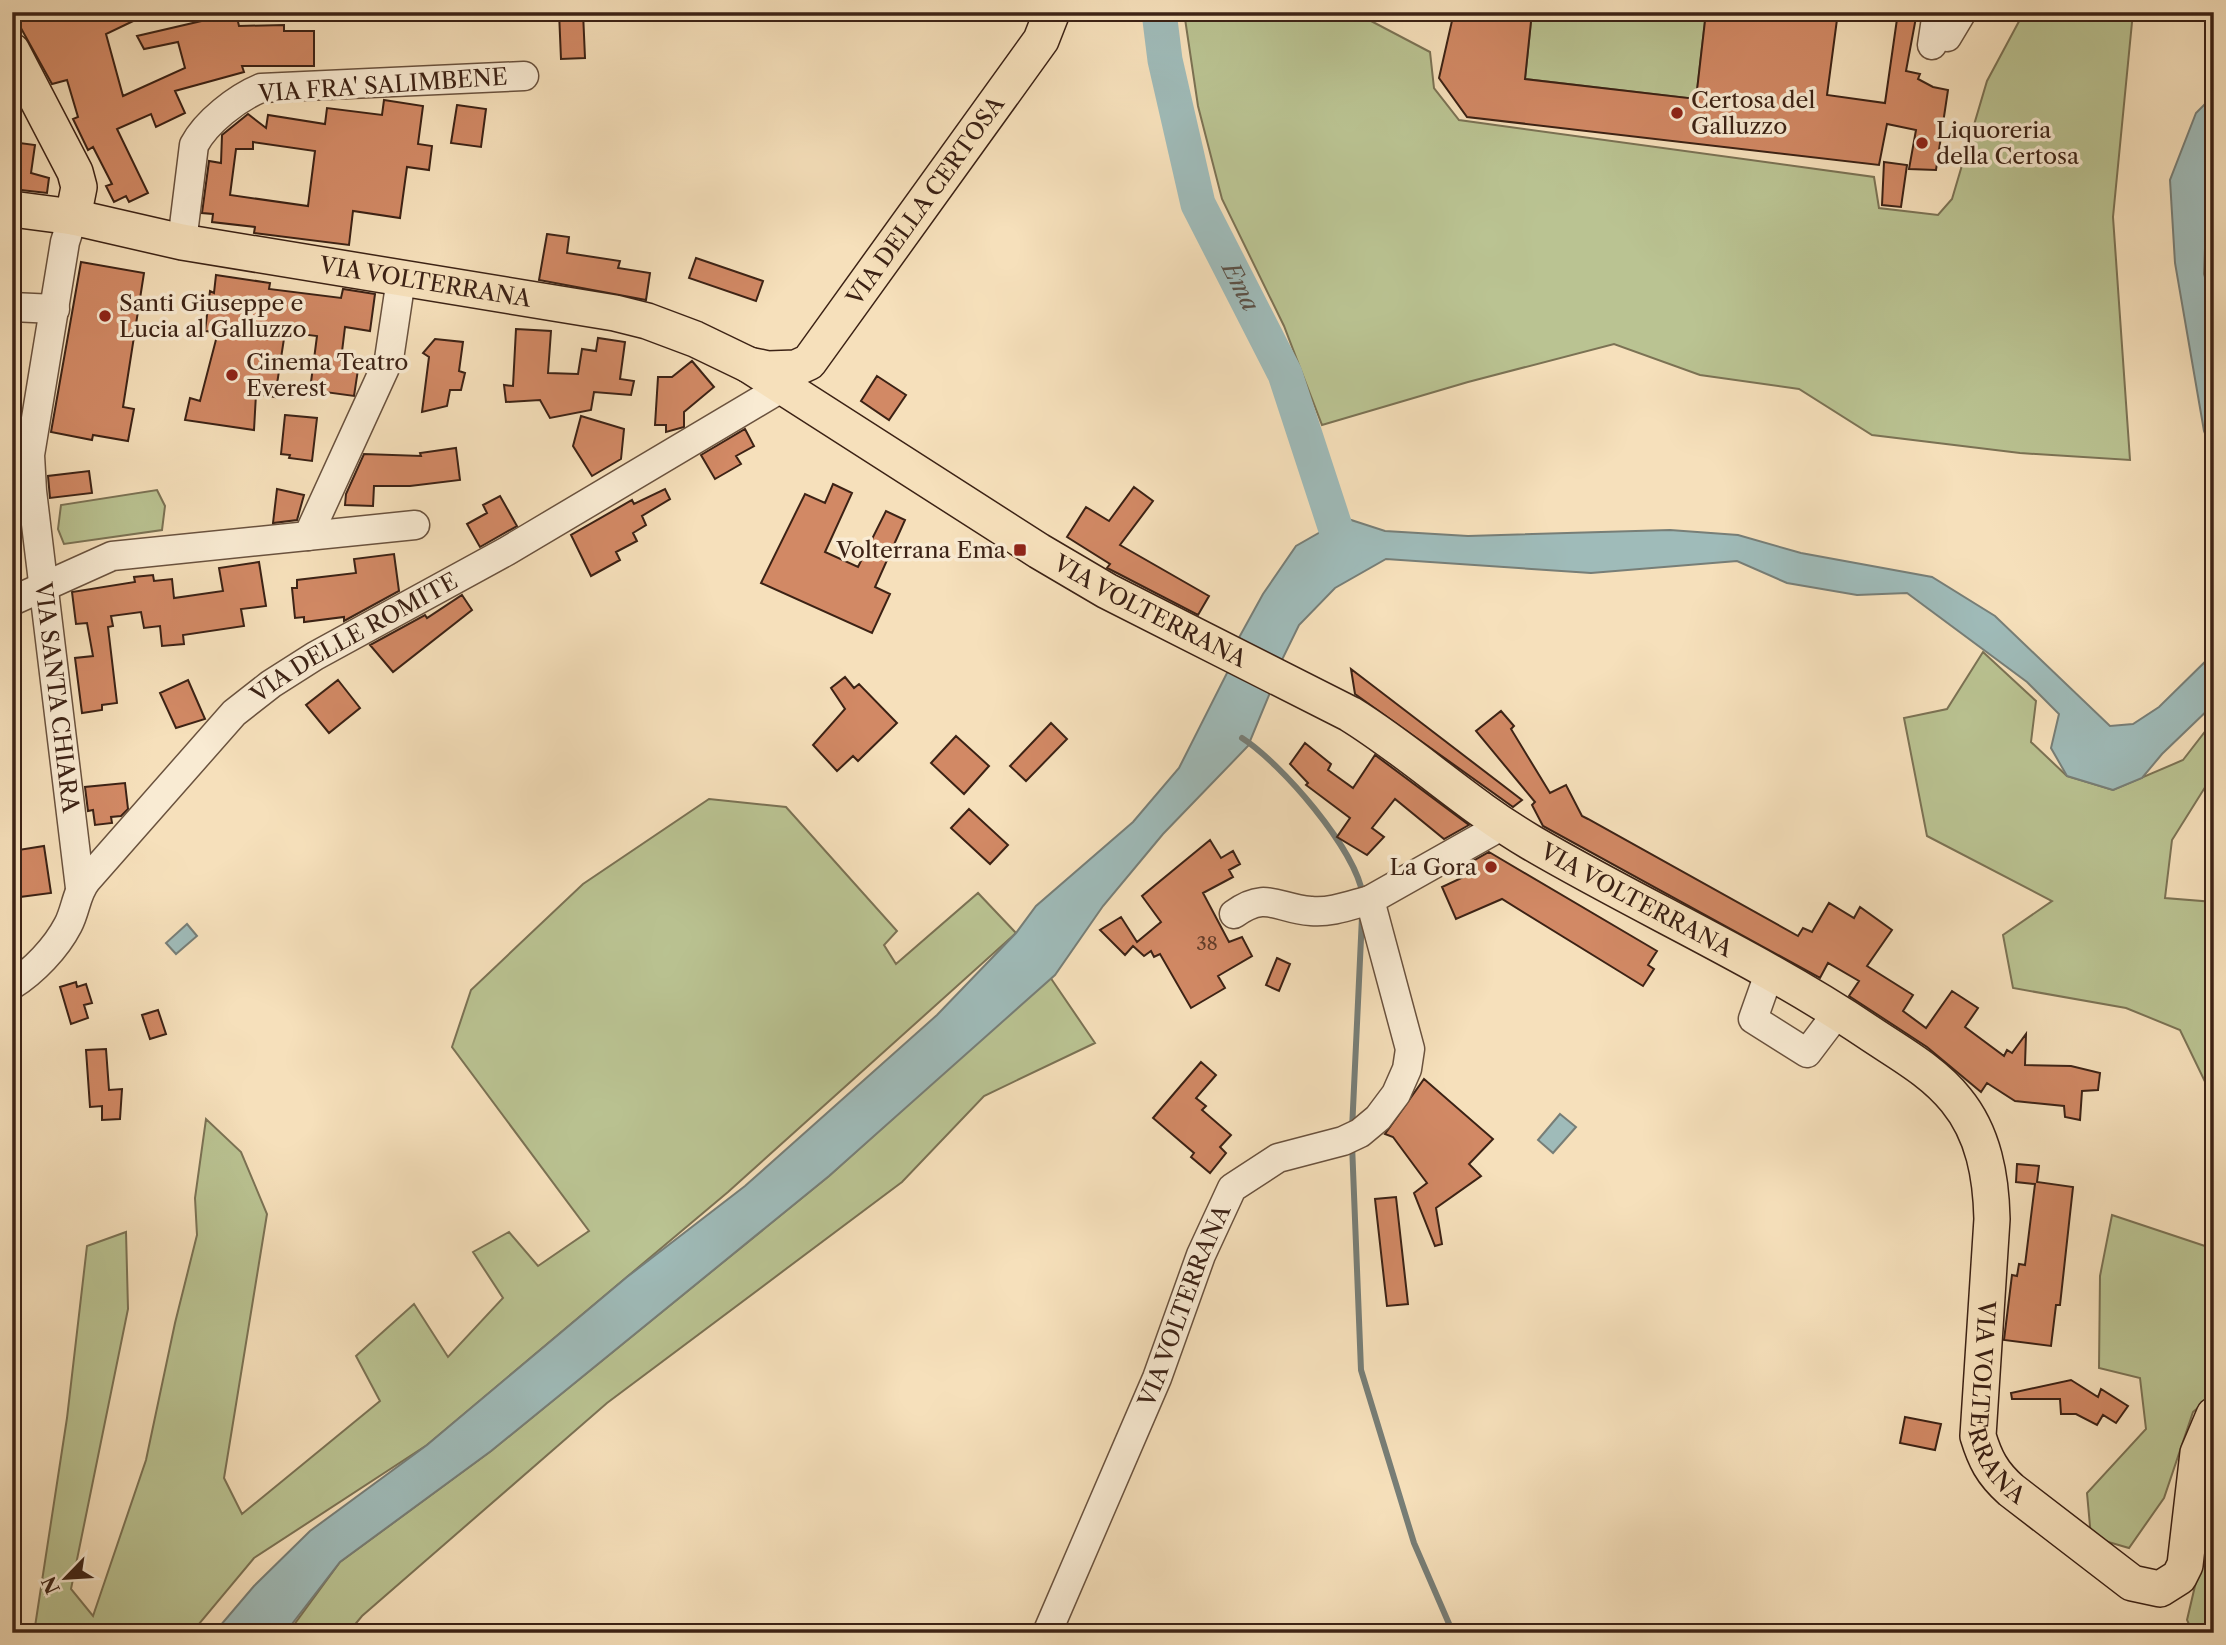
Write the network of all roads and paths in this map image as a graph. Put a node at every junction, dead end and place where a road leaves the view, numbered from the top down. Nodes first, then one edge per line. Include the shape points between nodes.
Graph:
1 (1075, 12) edge
2 (1962, 12) edge
3 (1046, 26) edge
4 (1939, 32) edge
5 (12, 51) edge
6 (524, 76) dead end
7 (12, 209) edge
8 (73, 217) junction
9 (182, 242) junction
10 (401, 279) junction
11 (12, 307) edge
12 (55, 309) junction
13 (806, 386) junction
14 (415, 525) dead end
15 (308, 536) junction
16 (43, 586) junction
17 (12, 601) edge
18 (1503, 825) junction
19 (80, 888) junction
20 (1370, 900) junction
21 (1234, 914) dead end
22 (1770, 971) junction
23 (12, 985) edge
24 (1838, 1013) junction
25 (2214, 1415) edge
26 (1047, 1633) edge

1 - 3 main road, VIA DELLA CERTOSA
2 - 4 street
3 - 13 main road, VIA DELLA CERTOSA
5 - 8 main road via 75,173 79,187
6 - 9 street, VIA FRA' SALIMBENE via 261,88 248,93 201,132 194,145
7 - 8 main road, VIA VOLTERRANA
8 - 9 main road, VIA VOLTERRANA
8 - 12 street, VIA SANTA CHIARA
9 - 10 main road, VIA VOLTERRANA
10 - 13 main road, VIA VOLTERRANA via 626,316 695,339 749,365 796,368
10 - 15 street via 389,359
11 - 12 street
12 - 16 street, VIA SANTA CHIARA via 30,455
13 - 18 main road, VIA VOLTERRANA via 1039,551 1380,732
13 - 19 street, VIA DELLE ROMITE via 271,684 234,713
14 - 15 street
15 - 16 street via 112,555
16 - 17 street
16 - 19 street, VIA SANTA CHIARA
18 - 20 street
18 - 22 main road, VIA VOLTERRANA
19 - 23 street, VIA DELLE ROMITE via 69,924 47,955
20 - 21 street via 1310,912 1264,900 1248,903
20 - 26 street, VIA VOLTERRANA via 1410,1049 1407,1069 1378,1118 1360,1133 1278,1158 1233,1188 1201,1255 1157,1378
22 - 24 main road, VIA VOLTERRANA
22 - 24 street via 1753,1019 1807,1053
24 - 25 main road, VIA VOLTERRANA via 1941,1083 1978,1136 1987,1166 1992,1219 1978,1436 1995,1475 2132,1583 2160,1589 2179,1577 2185,1565 2198,1453

